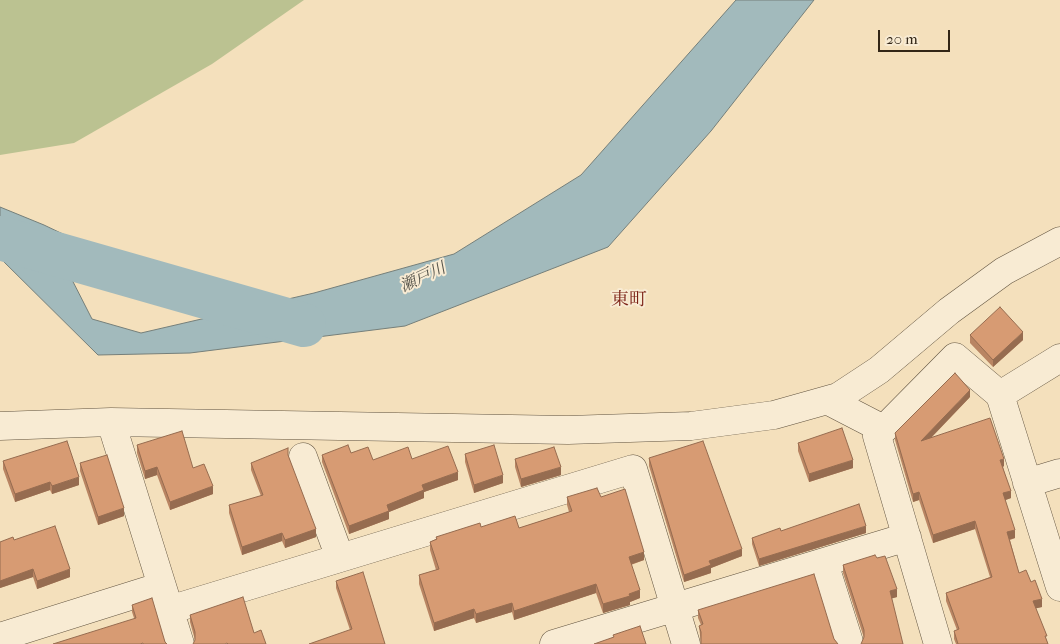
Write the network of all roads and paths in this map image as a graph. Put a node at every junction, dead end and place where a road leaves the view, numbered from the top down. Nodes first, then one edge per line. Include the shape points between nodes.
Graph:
1 (1060, 241) edge
2 (1060, 358) edge
3 (1000, 395) junction
4 (827, 400) junction
5 (111, 422) junction
6 (0, 426) edge
7 (883, 429) junction
8 (302, 457) dead end
9 (1060, 473) edge
10 (1027, 482) junction
11 (907, 538) junction
12 (340, 558) junction
13 (824, 563) junction
14 (1060, 587) edge
15 (166, 598) junction
16 (675, 608) junction
17 (0, 637) edge
18 (849, 642) dead end
19 (180, 644) edge
20 (554, 644) edge
21 (686, 644) edge
22 (938, 644) edge

1 - 4 street via 1004,271 949,311 879,370 838,397
2 - 3 street
3 - 7 street via 955,357
3 - 10 street
4 - 5 street via 774,415 691,426 568,430
4 - 7 street
5 - 6 street
5 - 15 street
7 - 11 street via 877,436
8 - 12 street
9 - 10 street
10 - 14 street
11 - 13 street
11 - 22 street
12 - 15 street
12 - 16 street via 633,469
13 - 16 street
13 - 18 street
15 - 17 street
15 - 19 street
16 - 20 street
16 - 21 street

